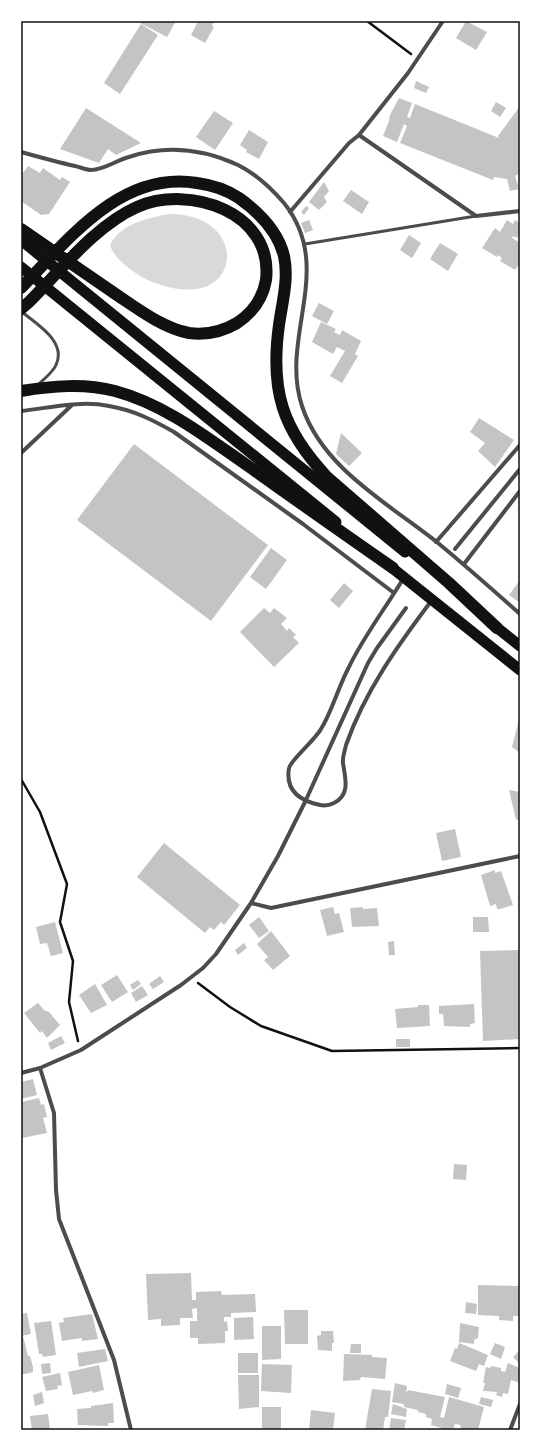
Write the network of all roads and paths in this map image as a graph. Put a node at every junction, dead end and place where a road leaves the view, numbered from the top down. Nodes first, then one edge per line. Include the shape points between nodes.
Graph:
1 (367, 21) edge
2 (443, 21) edge
3 (416, 59) junction
4 (359, 136) junction
5 (21, 152) edge
6 (520, 211) edge
7 (290, 212) junction
8 (476, 216) junction
9 (21, 229) edge
10 (21, 240) edge
11 (305, 244) junction
12 (38, 247) junction
13 (21, 267) edge
14 (21, 288) edge
15 (23, 312) edge
16 (35, 389) junction
17 (21, 391) edge
18 (72, 405) junction
19 (21, 412) edge
20 (520, 445) edge
21 (21, 453) edge
22 (520, 469) edge
23 (520, 491) edge
24 (436, 542) junction
25 (454, 549) dead end
26 (464, 564) junction
27 (393, 568) junction
28 (404, 577) junction
29 (394, 593) junction
30 (432, 600) junction
31 (406, 608) dead end
32 (520, 614) edge
33 (497, 628) junction
34 (520, 646) edge
35 (520, 670) edge
36 (21, 780) edge
37 (305, 802) junction
38 (520, 856) edge
39 (251, 904) junction
40 (192, 977) junction
41 (520, 1048) edge
42 (80, 1050) junction
43 (40, 1068) junction
44 (21, 1073) edge
45 (520, 1404) edge
46 (131, 1430) edge
47 (510, 1430) edge

1 - 3 path
2 - 3 street
3 - 4 street
4 - 7 street via 349,143
4 - 8 street
5 - 7 street via 92,170 145,152 163,149 201,152 241,166 275,192
6 - 8 street
7 - 11 street
8 - 11 lane
9 - 12 highway
10 - 12 highway
11 - 24 street via 306,288 297,382 300,402 307,421 318,441 334,460
12 - 15 highway via 80,270 156,320 188,333 203,334 230,327 252,310 265,286 267,271 261,244 241,220 215,204 170,198 136,207 116,219 91,239
12 - 33 highway via 71,280
13 - 27 highway
14 - 33 highway via 95,214 142,187 190,182 221,189 250,206 273,230 281,244 284,258 286,274 276,375 279,398 293,432 327,477
15 - 16 lane via 53,338 58,353 56,366
16 - 17 highway
16 - 27 highway via 94,387 155,406 226,451
18 - 19 street
18 - 21 street
18 - 29 street via 108,406 139,414 174,432
20 - 24 street
22 - 25 street
23 - 26 street
24 - 26 street
26 - 32 street
27 - 28 highway
28 - 29 street
28 - 30 highway
29 - 37 street via 351,662 322,729 289,767 288,775 293,791
30 - 35 highway
30 - 37 street via 396,647 364,706 343,756 346,774 344,794 340,800 330,805
31 - 37 street via 368,664
33 - 34 highway
36 - 42 path via 40,812 67,884 60,922 73,961 69,1002
37 - 39 street
38 - 39 street via 271,908
39 - 40 street via 216,954
40 - 41 path via 230,1007 261,1026 332,1051
40 - 42 street
42 - 43 street
43 - 44 street
43 - 46 street via 54,1113 59,1219 114,1360
45 - 47 street

